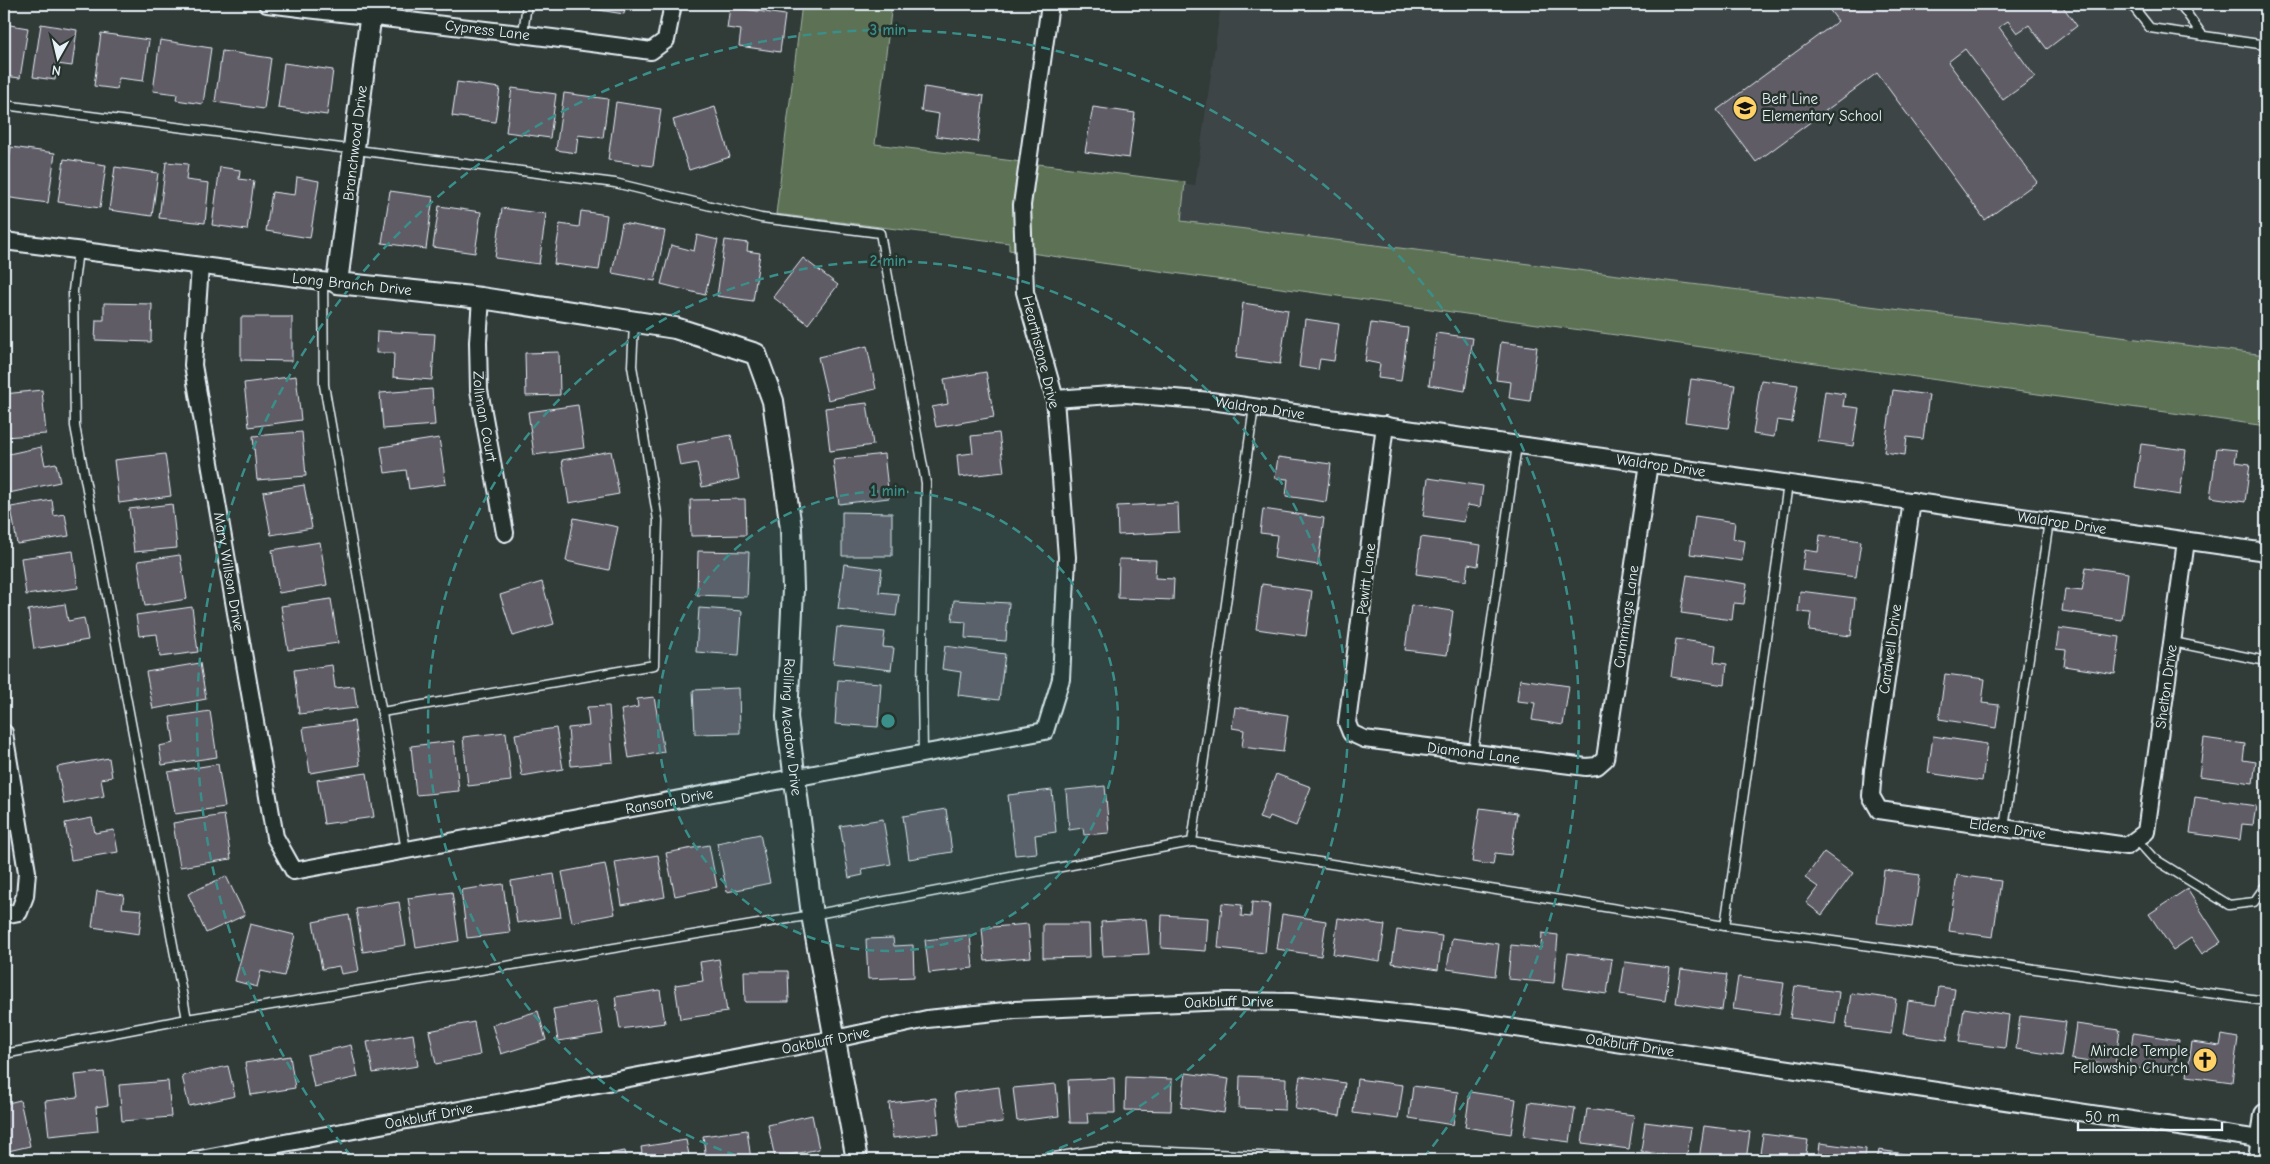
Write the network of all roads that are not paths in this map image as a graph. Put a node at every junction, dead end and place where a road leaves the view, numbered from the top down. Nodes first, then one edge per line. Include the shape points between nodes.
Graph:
1 (267, 4) edge
2 (527, 4) edge
3 (673, 4) edge
4 (1050, 4) edge
5 (2131, 4) edge
6 (2180, 4) edge
7 (371, 10) edge
8 (523, 33) junction
9 (2203, 36) junction
10 (2266, 46) edge
11 (4, 105) edge
12 (354, 150) junction
13 (4, 241) edge
14 (78, 250) junction
15 (200, 266) junction
16 (330, 282) junction
17 (481, 298) junction
18 (634, 321) junction
19 (697, 336) joint
20 (1055, 399) junction
21 (1254, 407) junction
22 (1385, 425) junction
23 (1517, 445) junction
24 (1649, 463) junction
25 (1788, 484) junction
26 (1912, 501) junction
27 (2049, 521) junction
28 (505, 533) dead end
29 (2186, 541) junction
30 (2266, 552) edge
31 (2173, 642) junction
32 (2266, 660) edge
33 (382, 712) junction
34 (1045, 730) joint
35 (4, 733) edge
36 (1351, 733) joint
37 (1473, 752) junction
38 (923, 753) junction
39 (1598, 766) joint
40 (794, 776) junction
41 (8, 787) edge
42 (1871, 796) joint
43 (2004, 828) junction
44 (2141, 836) junction
45 (1192, 842) junction
46 (406, 850) junction
47 (294, 871) joint
48 (2266, 885) edge
49 (4, 915) edge
50 (812, 915) junction
51 (1725, 926) junction
52 (2266, 1001) edge
53 (187, 1019) junction
54 (835, 1039) junction
55 (4, 1054) edge
56 (2266, 1115) edge
57 (2263, 1147) edge
58 (195, 1160) edge
59 (857, 1160) edge
60 (1036, 1160) edge
61 (1350, 1160) edge

1 - 7 street, Cypress Lane
2 - 8 lane
3 - 8 street, Cypress Lane via 666,40 651,51
4 - 20 street, Hearthstone Drive via 1022,206 1025,292
5 - 9 lane via 2150,28
6 - 9 lane
7 - 8 street, Cypress Lane
7 - 12 street, Branchwood Drive
9 - 10 lane
11 - 12 lane
12 - 16 street, Branchwood Drive
12 - 38 lane via 616,183 761,218 880,234 926,483
13 - 14 street, Long Branch Drive
14 - 15 street, Long Branch Drive
14 - 53 lane via 73,291 75,426
15 - 16 street, Long Branch Drive
15 - 47 street, Mary Willson Drive via 193,365 275,837
16 - 17 street, Long Branch Drive
16 - 33 lane via 324,386
17 - 18 street, Long Branch Drive
17 - 28 street, Zollman Court via 478,390
18 - 19 street, Long Branch Drive via 675,328
18 - 33 lane via 632,366 658,520 654,665
19 - 40 street, Rolling Meadow Drive via 756,354 772,401 791,528 793,589 787,718
20 - 21 street, Waldrop Drive via 1125,394
20 - 34 street, Hearthstone Drive via 1067,557 1060,679
21 - 22 street, Waldrop Drive
21 - 45 lane
22 - 23 street, Waldrop Drive
22 - 36 street, Pewitt Lane via 1347,723
23 - 24 street, Waldrop Drive
23 - 37 lane
24 - 25 street, Waldrop Drive
24 - 39 street, Cummings Lane via 1605,759
25 - 26 street, Waldrop Drive
25 - 51 lane
26 - 27 street, Waldrop Drive
26 - 42 street, Cardwell Drive
27 - 29 street, Waldrop Drive
27 - 43 lane
29 - 30 street, Waldrop Drive
29 - 31 street, Shelton Drive
31 - 32 lane
31 - 44 street, Shelton Drive
33 - 46 lane
34 - 38 street, Ransom Drive
35 - 41 street
36 - 37 street, Diamond Lane via 1364,738
37 - 39 street, Diamond Lane
38 - 40 street, Ransom Drive
40 - 46 street, Ransom Drive
40 - 50 street, Rolling Meadow Drive
41 - 49 street via 27,872 20,912
42 - 43 street, Elders Drive via 1879,810
43 - 44 street, Elders Drive via 2127,846
44 - 48 lane via 2153,858 2229,905 2254,902
45 - 50 lane
45 - 51 lane
46 - 47 street, Ransom Drive
50 - 53 lane
50 - 54 street, Rolling Meadow Drive
51 - 52 lane
53 - 55 lane
54 - 57 street, Oakbluff Drive via 928,1018 1015,1010 1166,1002 1292,1002 1455,1020
54 - 58 street, Oakbluff Drive
54 - 59 street, Rolling Meadow Drive
56 - 57 main road
60 - 61 lane via 1104,1149

